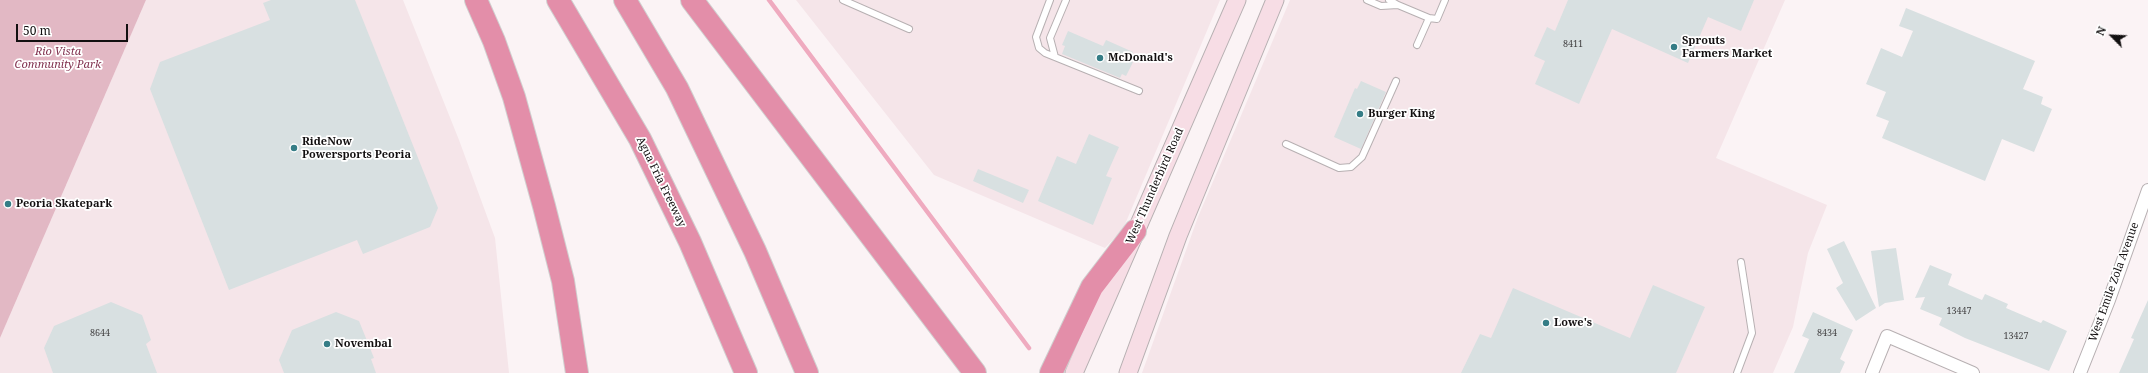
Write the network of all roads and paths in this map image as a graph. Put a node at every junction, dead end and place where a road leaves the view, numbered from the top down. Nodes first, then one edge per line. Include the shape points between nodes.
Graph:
1 (476, 0) edge
2 (558, 0) edge
3 (626, 0) edge
4 (692, 0) edge
5 (843, 0) edge
6 (1050, 0) edge
7 (1066, 0) edge
8 (1236, 0) edge
9 (1275, 0) edge
10 (1367, 0) edge
11 (1389, 0) edge
12 (1404, 0) edge
13 (1445, 0) edge
14 (1398, 5) junction
15 (1404, 7) junction
16 (1429, 18) junction
17 (909, 29) dead end
18 (1417, 45) dead end
19 (1055, 57) junction
20 (1396, 81) dead end
21 (1139, 91) dead end
22 (1286, 144) dead end
23 (2148, 190) edge
24 (1135, 231) junction
25 (1741, 262) dead end
26 (975, 371) edge
27 (577, 373) edge
28 (746, 373) edge
29 (807, 373) edge
30 (1051, 373) edge
31 (1074, 373) edge
32 (1128, 373) edge
33 (1737, 373) edge
34 (1872, 373) edge
35 (1973, 373) edge
36 (2080, 373) edge

1 - 27 highway via 514,97 544,206 563,281
2 - 28 highway, Agua Fria Freeway via 640,139 690,242
3 - 29 highway via 677,88 755,250
4 - 26 highway
5 - 17 lane
6 - 19 lane via 1036,42 1045,53
7 - 19 lane via 1050,38
8 - 24 main road, West Thunderbird Road
9 - 32 main road via 1178,236
10 - 14 lane via 1381,6
11 - 14 lane
12 - 15 lane
13 - 16 lane via 1437,19
14 - 15 lane
15 - 16 lane
16 - 18 lane
19 - 21 lane
20 - 22 lane via 1362,157 1351,167 1339,168
23 - 36 street, West Emile Zola Avenue
24 - 30 highway via 1092,287
24 - 31 main road, West Thunderbird Road
25 - 33 lane via 1752,333
34 - 35 street via 1887,336

